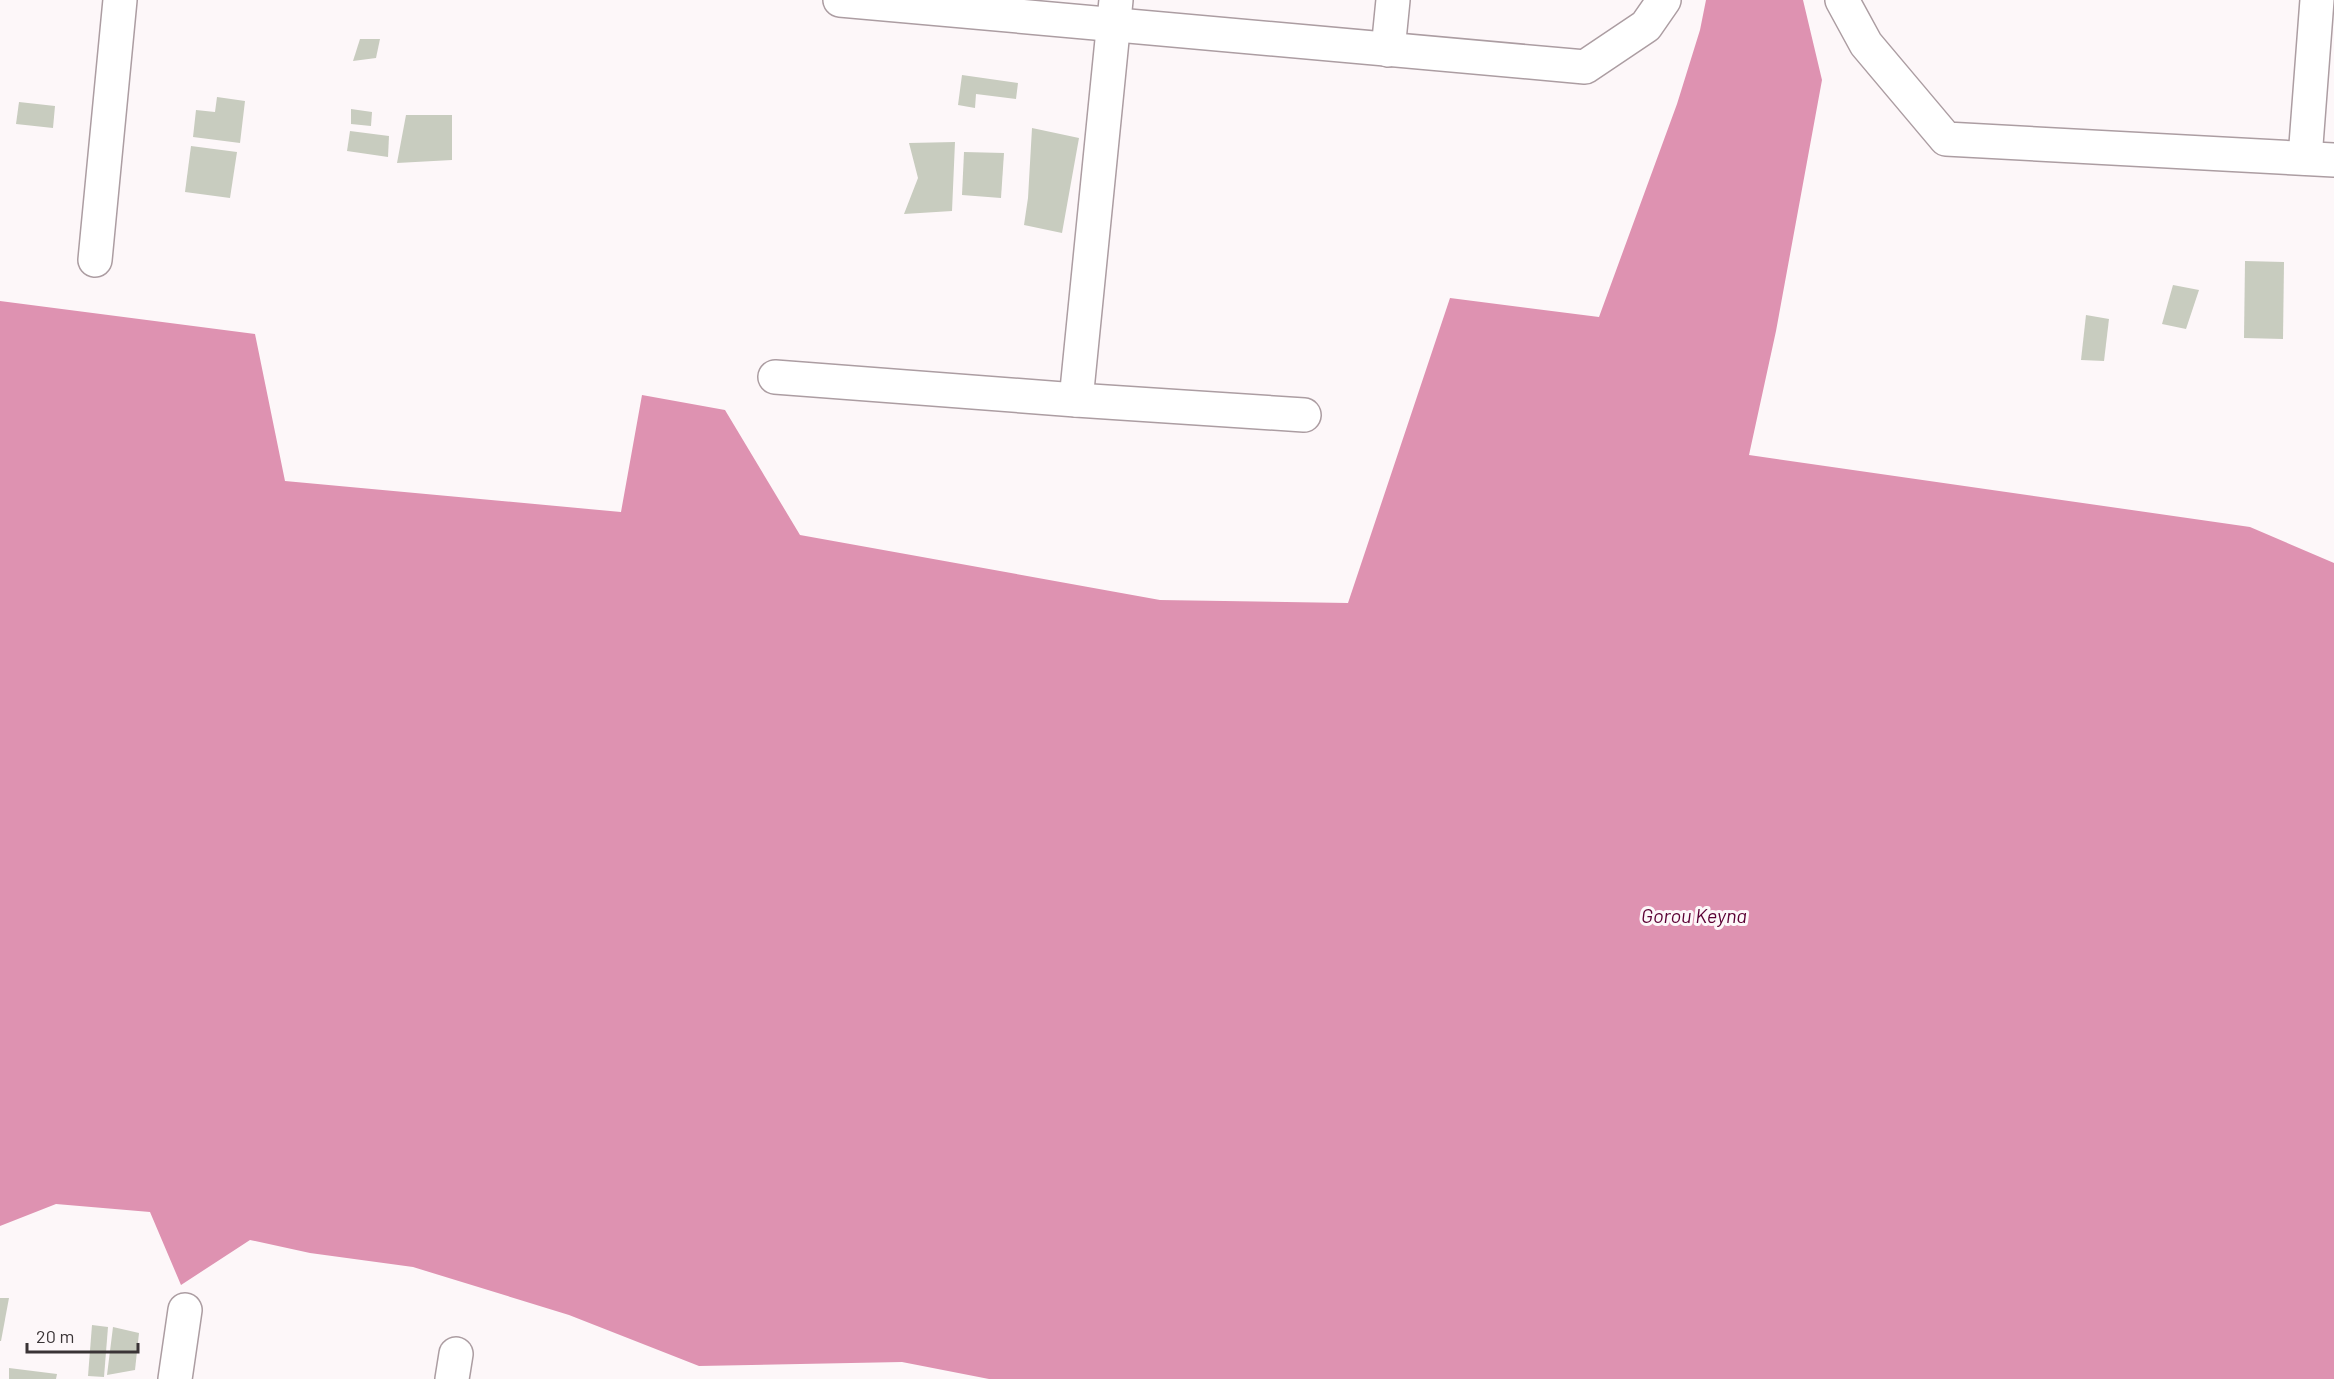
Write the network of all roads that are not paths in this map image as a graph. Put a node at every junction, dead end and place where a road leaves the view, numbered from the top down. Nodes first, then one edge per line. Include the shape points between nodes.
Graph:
1 (120, 0) edge
2 (840, 0) edge
3 (1393, 0) edge
4 (1664, 0) edge
5 (1842, 0) edge
6 (2317, 0) edge
7 (892, 2) edge
8 (1115, 13) edge
9 (1388, 50) junction
10 (2319, 159) edge
11 (95, 260) dead end
12 (776, 377) dead end
13 (1076, 400) junction
14 (1304, 415) dead end
15 (185, 1310) dead end
16 (175, 1379) edge

1 - 11 street
2 - 7 street
3 - 9 street
4 - 9 street via 1646,26 1585,67
5 - 10 street via 1866,44 1946,139
6 - 10 street
7 - 8 street
8 - 9 street
8 - 13 street
12 - 13 street
13 - 14 street
15 - 16 street

